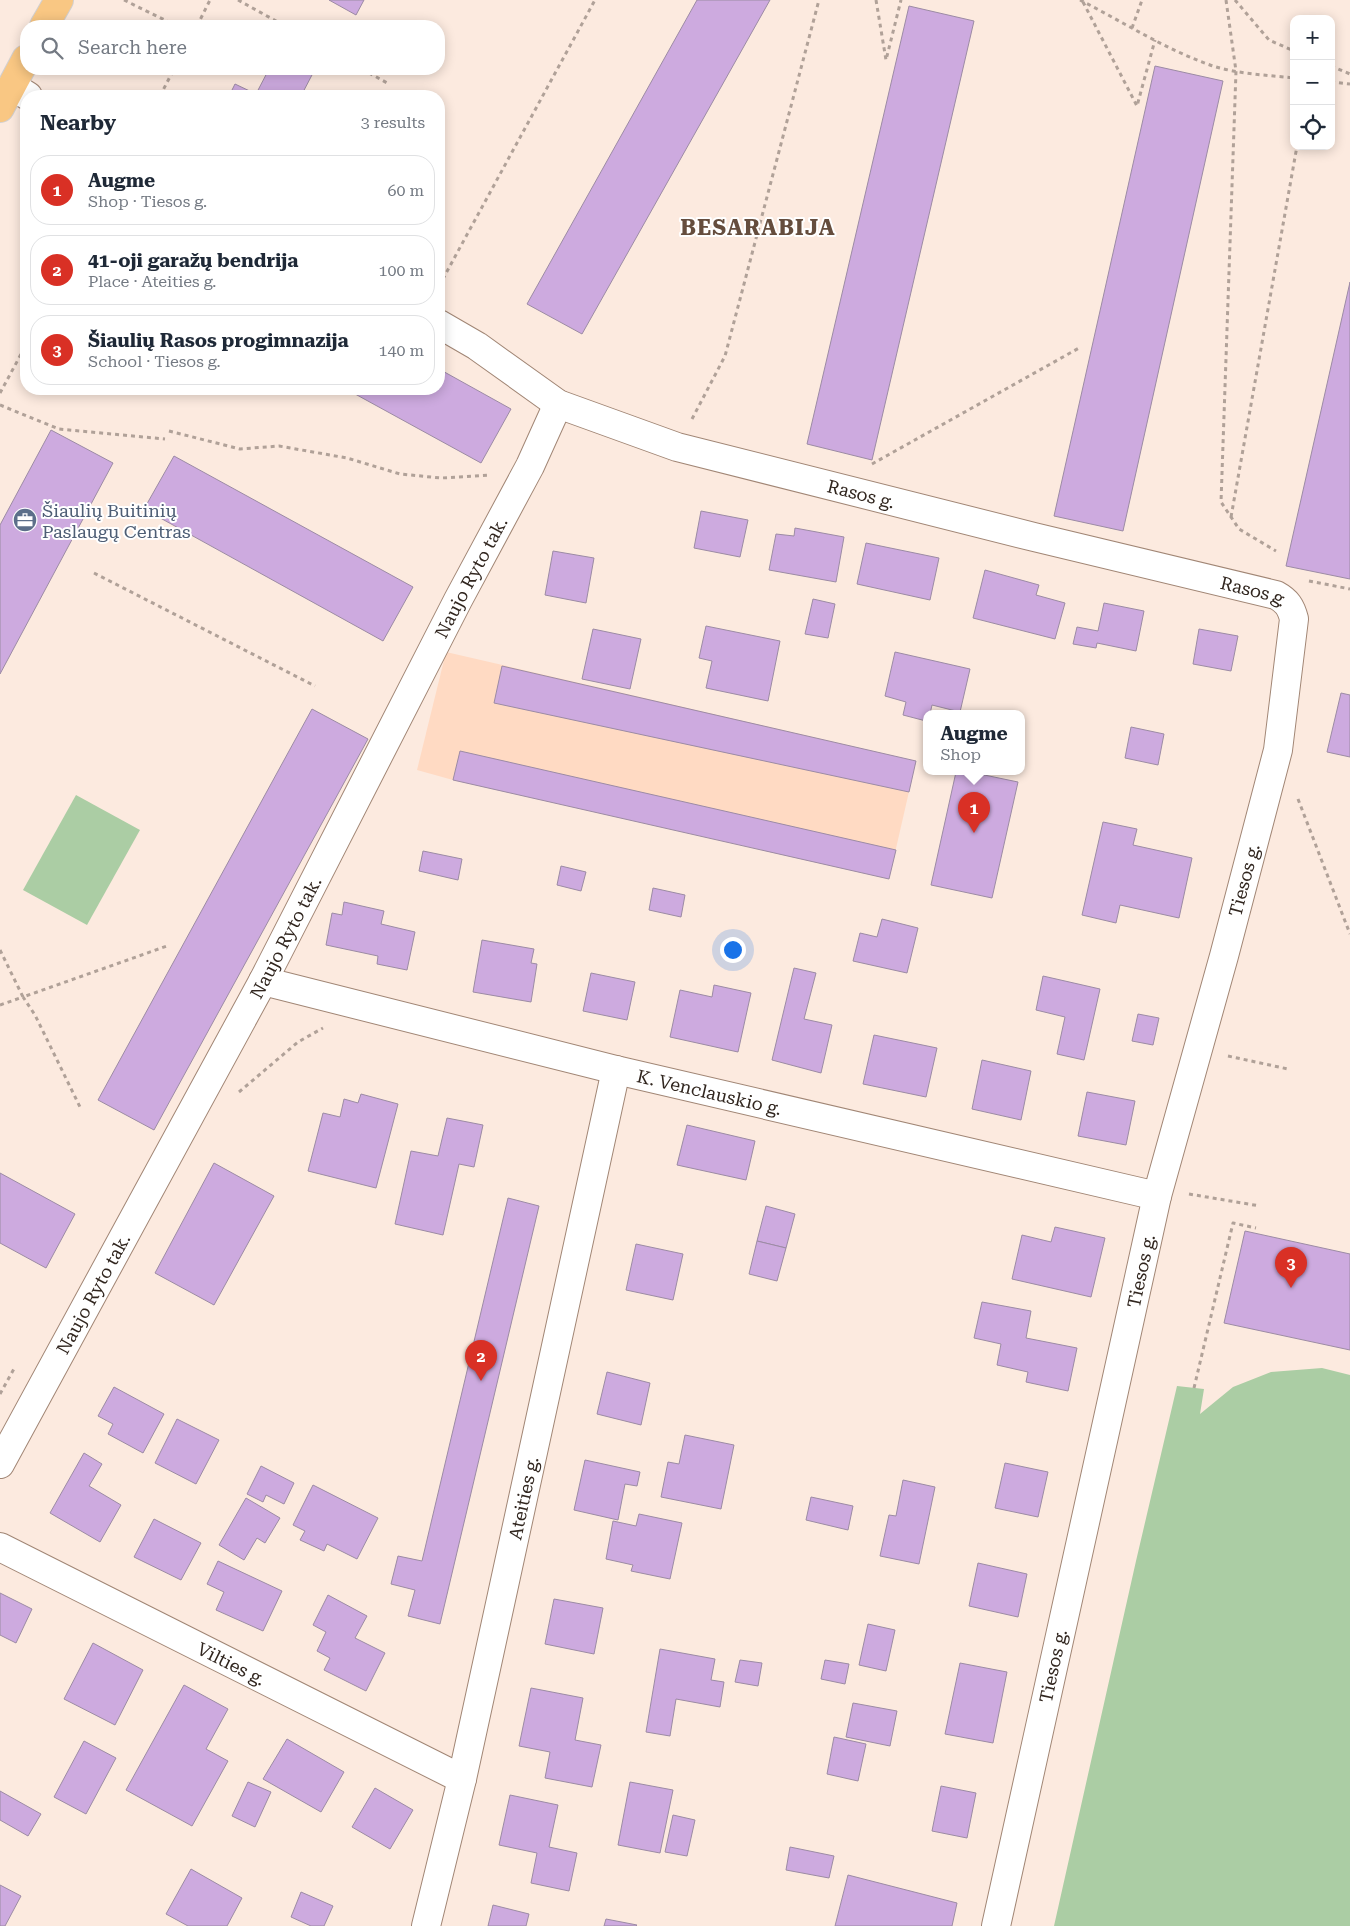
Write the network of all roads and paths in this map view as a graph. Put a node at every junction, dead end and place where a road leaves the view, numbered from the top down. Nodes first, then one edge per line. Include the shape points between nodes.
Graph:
1 (59, 0) edge
2 (124, 0) edge
3 (210, 0) edge
4 (238, 0) edge
5 (595, 0) edge
6 (819, 0) edge
7 (876, 0) edge
8 (901, 0) edge
9 (1142, 0) edge
10 (1226, 0) edge
11 (1235, 0) edge
12 (1081, 1) edge
13 (47, 20) edge
14 (165, 20) edge
15 (200, 20) edge
16 (274, 20) edge
17 (1132, 28) junction
18 (1155, 40) junction
19 (1290, 49) edge
20 (1335, 68) edge
21 (1236, 71) junction
22 (1350, 74) edge
23 (21, 75) edge
24 (171, 75) edge
25 (373, 75) edge
26 (1290, 78) edge
27 (1335, 82) edge
28 (389, 84) dead end
29 (1350, 84) edge
30 (163, 90) edge
31 (13, 97) edge
32 (1297, 150) edge
33 (445, 275) edge
34 (445, 327) edge
35 (1079, 348) dead end
36 (20, 356) edge
37 (0, 393) edge
38 (558, 404) junction
39 (0, 405) edge
40 (170, 430) dead end
41 (165, 439) dead end
42 (677, 447) junction
43 (530, 466) junction
44 (833, 486) junction
45 (1230, 517) junction
46 (1276, 551) dead end
47 (94, 573) dead end
48 (1304, 580) dead end
49 (1350, 589) edge
50 (1294, 619) joint
51 (315, 686) dead end
52 (1296, 795) dead end
53 (1349, 928) edge
54 (1350, 934) edge
55 (167, 946) dead end
56 (0, 950) edge
57 (263, 981) junction
58 (23, 996) junction
59 (0, 1005) edge
60 (362, 1006) junction
61 (1198, 1049) junction
62 (1288, 1069) dead end
63 (616, 1070) junction
64 (238, 1093) dead end
65 (81, 1109) dead end
66 (1158, 1192) junction
67 (1260, 1206) dead end
68 (1256, 1228) dead end
69 (15, 1367) dead end
70 (1194, 1388) dead end
71 (0, 1394) edge
72 (0, 1464) edge
73 (0, 1547) edge
74 (462, 1780) junction
75 (426, 1926) edge
76 (996, 1926) edge

1 - 13 highway
2 - 14 path
3 - 15 path
4 - 16 path
5 - 33 path
6 - 42 path via 725,356
7 - 8 path via 886,60
9 - 17 path
10 - 21 path
11 - 19 path via 1269,40
12 - 17 path
12 - 18 path via 1137,106
17 - 18 path
18 - 21 path via 1211,66
20 - 22 path
21 - 26 path
21 - 45 path via 1221,502
23 - 31 highway
24 - 30 path
25 - 28 path
27 - 29 path
32 - 45 path
34 - 38 street, Rasos g. via 477,346
35 - 44 path
36 - 37 path
38 - 42 street, Rasos g.
38 - 43 street, Naujo Ryto tak.
39 - 41 path via 59,428
40 - 43 path via 240,449 279,446 347,458 400,474 441,478 498,475
42 - 44 street, Rasos g.
43 - 57 street, Naujo Ryto tak.
44 - 50 street, Rasos g. via 1276,595 1291,608
45 - 46 path via 1239,529
47 - 51 path
48 - 49 path
50 - 61 street, Tiesos g. via 1278,750
52 - 53 path
53 - 54 path
55 - 58 path
56 - 58 path
57 - 60 street, K. Venclauskio g.
57 - 72 street, Naujo Ryto tak.
58 - 59 path
58 - 65 path
60 - 63 street, K. Venclauskio g.
60 - 64 path via 298,1042
61 - 62 path
61 - 66 street, Tiesos g.
63 - 66 street, K. Venclauskio g.
63 - 74 street, Ateities g.
66 - 67 path
66 - 76 street, Tiesos g.
68 - 70 path via 1233,1223
69 - 71 path
73 - 74 street, Vilties g.
74 - 75 street, Ateities g.

